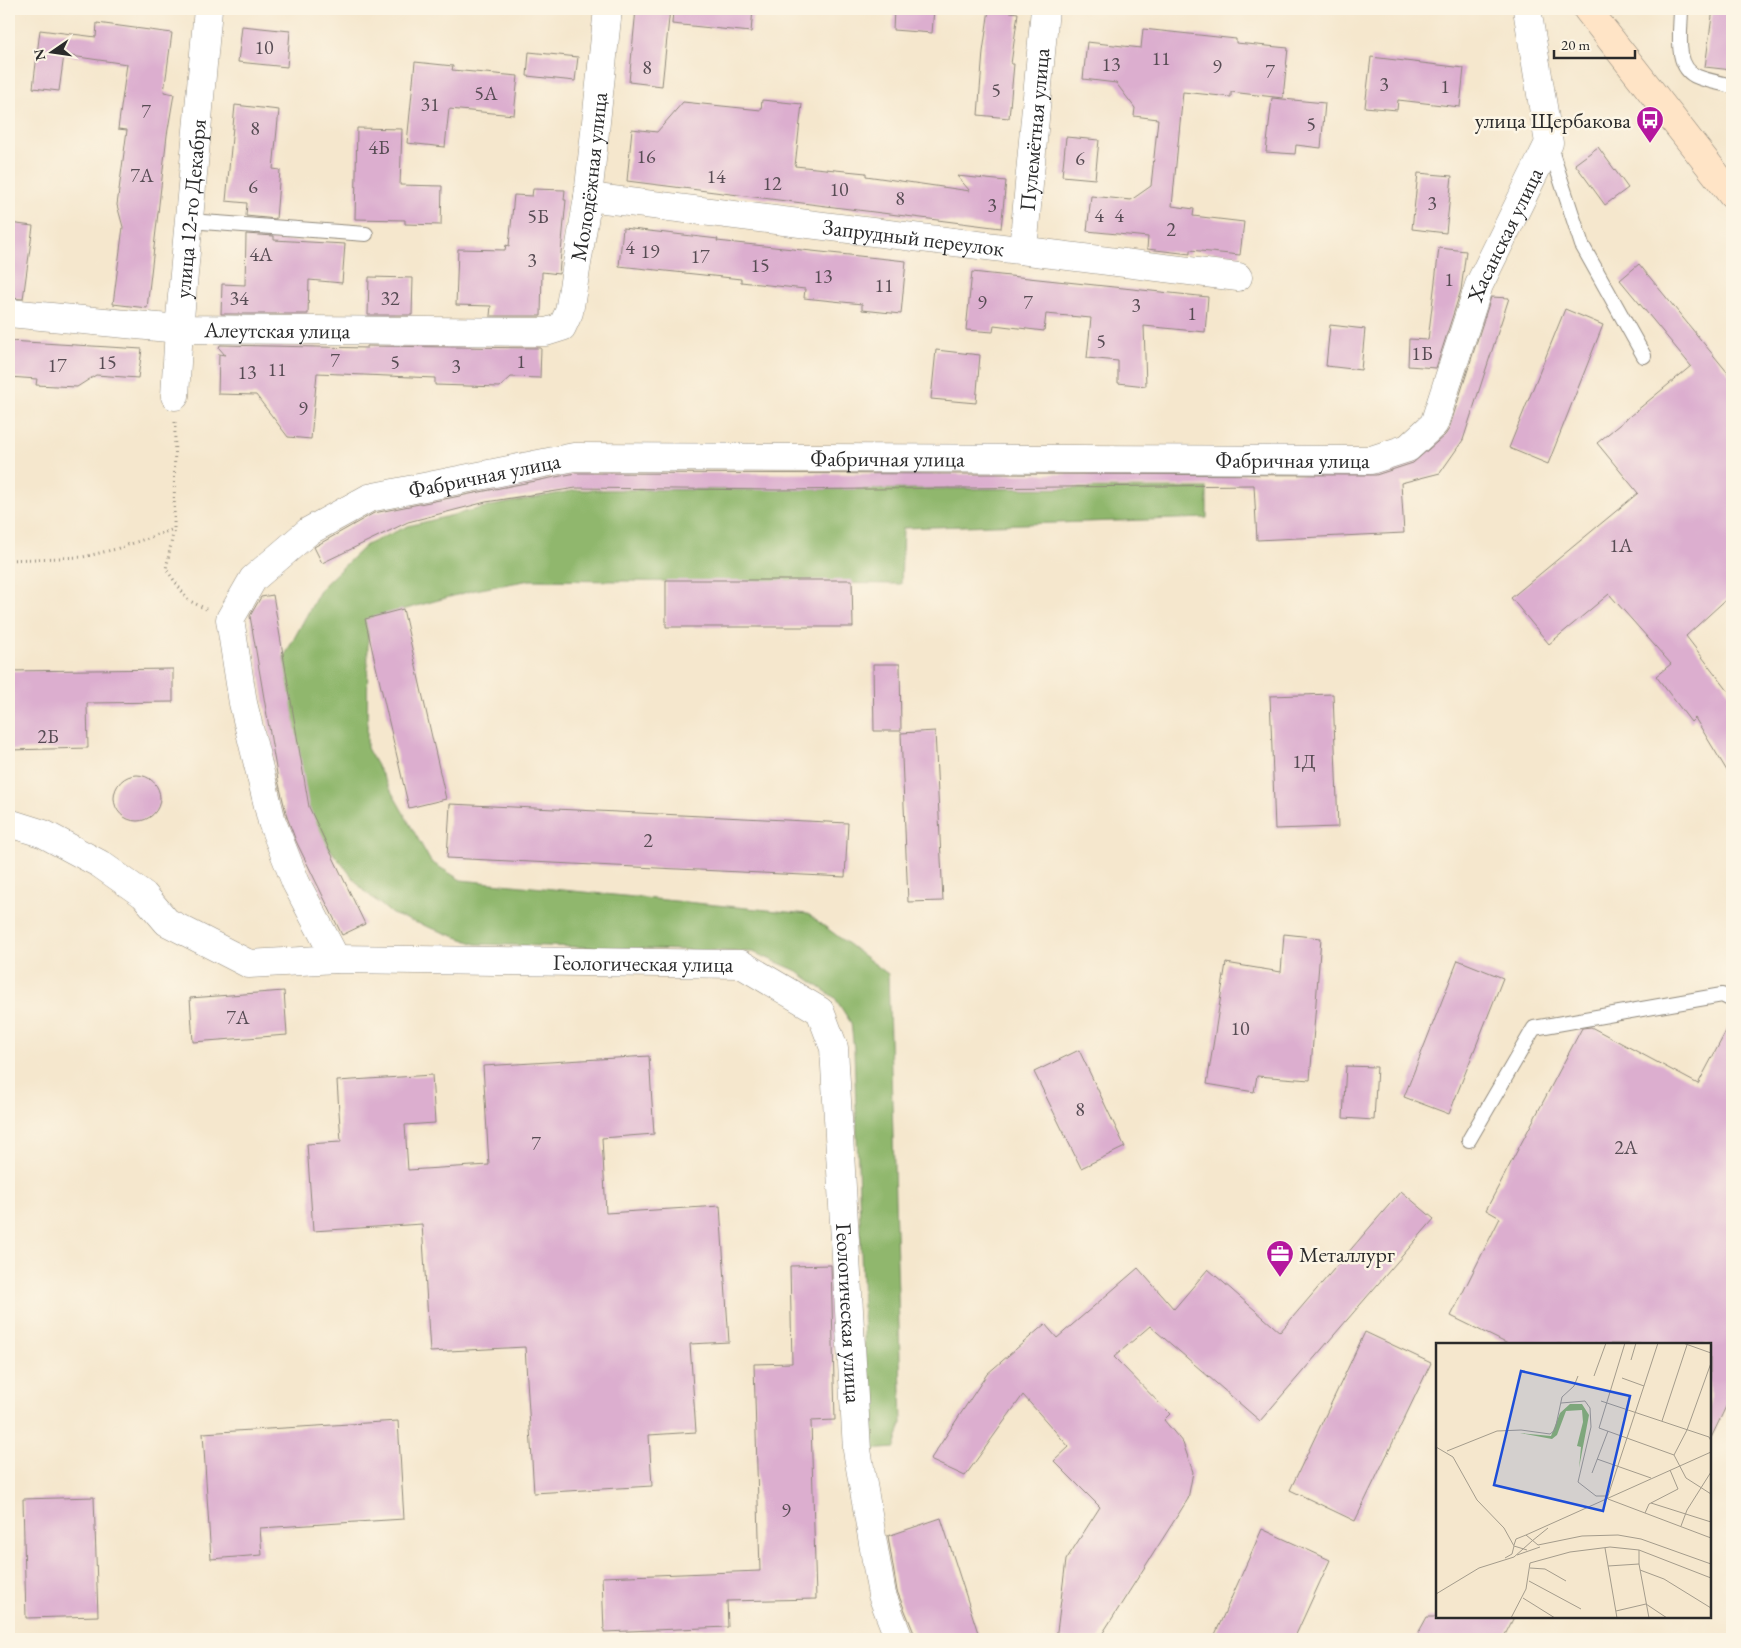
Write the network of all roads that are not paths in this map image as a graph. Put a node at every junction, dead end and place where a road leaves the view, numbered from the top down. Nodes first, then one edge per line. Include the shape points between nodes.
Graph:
1 (208, 9) edge
2 (608, 9) edge
3 (1045, 9) edge
4 (1527, 9) edge
5 (1587, 9) edge
6 (1681, 9) edge
7 (1732, 86) edge
8 (1548, 143) junction
9 (1732, 195) edge
10 (588, 198) junction
11 (189, 221) junction
12 (366, 234) dead end
13 (1023, 250) junction
14 (1238, 277) dead end
15 (9, 313) edge
16 (179, 329) junction
17 (546, 332) joint
18 (1644, 356) dead end
19 (175, 396) road end
20 (1408, 448) joint
21 (9, 823) edge
22 (336, 959) junction
23 (1732, 1000) edge
24 (1469, 1140) dead end
25 (898, 1639) edge

1 - 11 street, улица 12-го Декабря
2 - 10 street, Молодёжная улица
3 - 13 street, Пулемётная улица
4 - 8 street, Хасанская улица
5 - 9 street
6 - 7 lane via 1681,57 1687,69 1696,76
8 - 18 lane via 1582,245
8 - 20 street, Хасанская улица via 1479,285 1434,424
10 - 13 street, Запрудный переулок
10 - 17 street, Молодёжная улица via 569,312 562,328
11 - 12 lane
11 - 16 street, улица 12-го Декабря
13 - 14 street, Запрудный переулок
15 - 16 street, Алеутская улица
16 - 17 street, Алеутская улица
16 - 19 street, улица 12-го Декабря
20 - 22 street, Фабричная улица via 1371,460 574,457 369,498 308,531 253,579 230,619 243,703 272,822 296,883
21 - 22 street, Геологическая улица via 44,834 100,864 144,895 167,922 249,964
22 - 25 street, Геологическая улица via 741,964 820,1011 834,1048 857,1450 882,1595
23 - 24 lane via 1722,995 1534,1028

